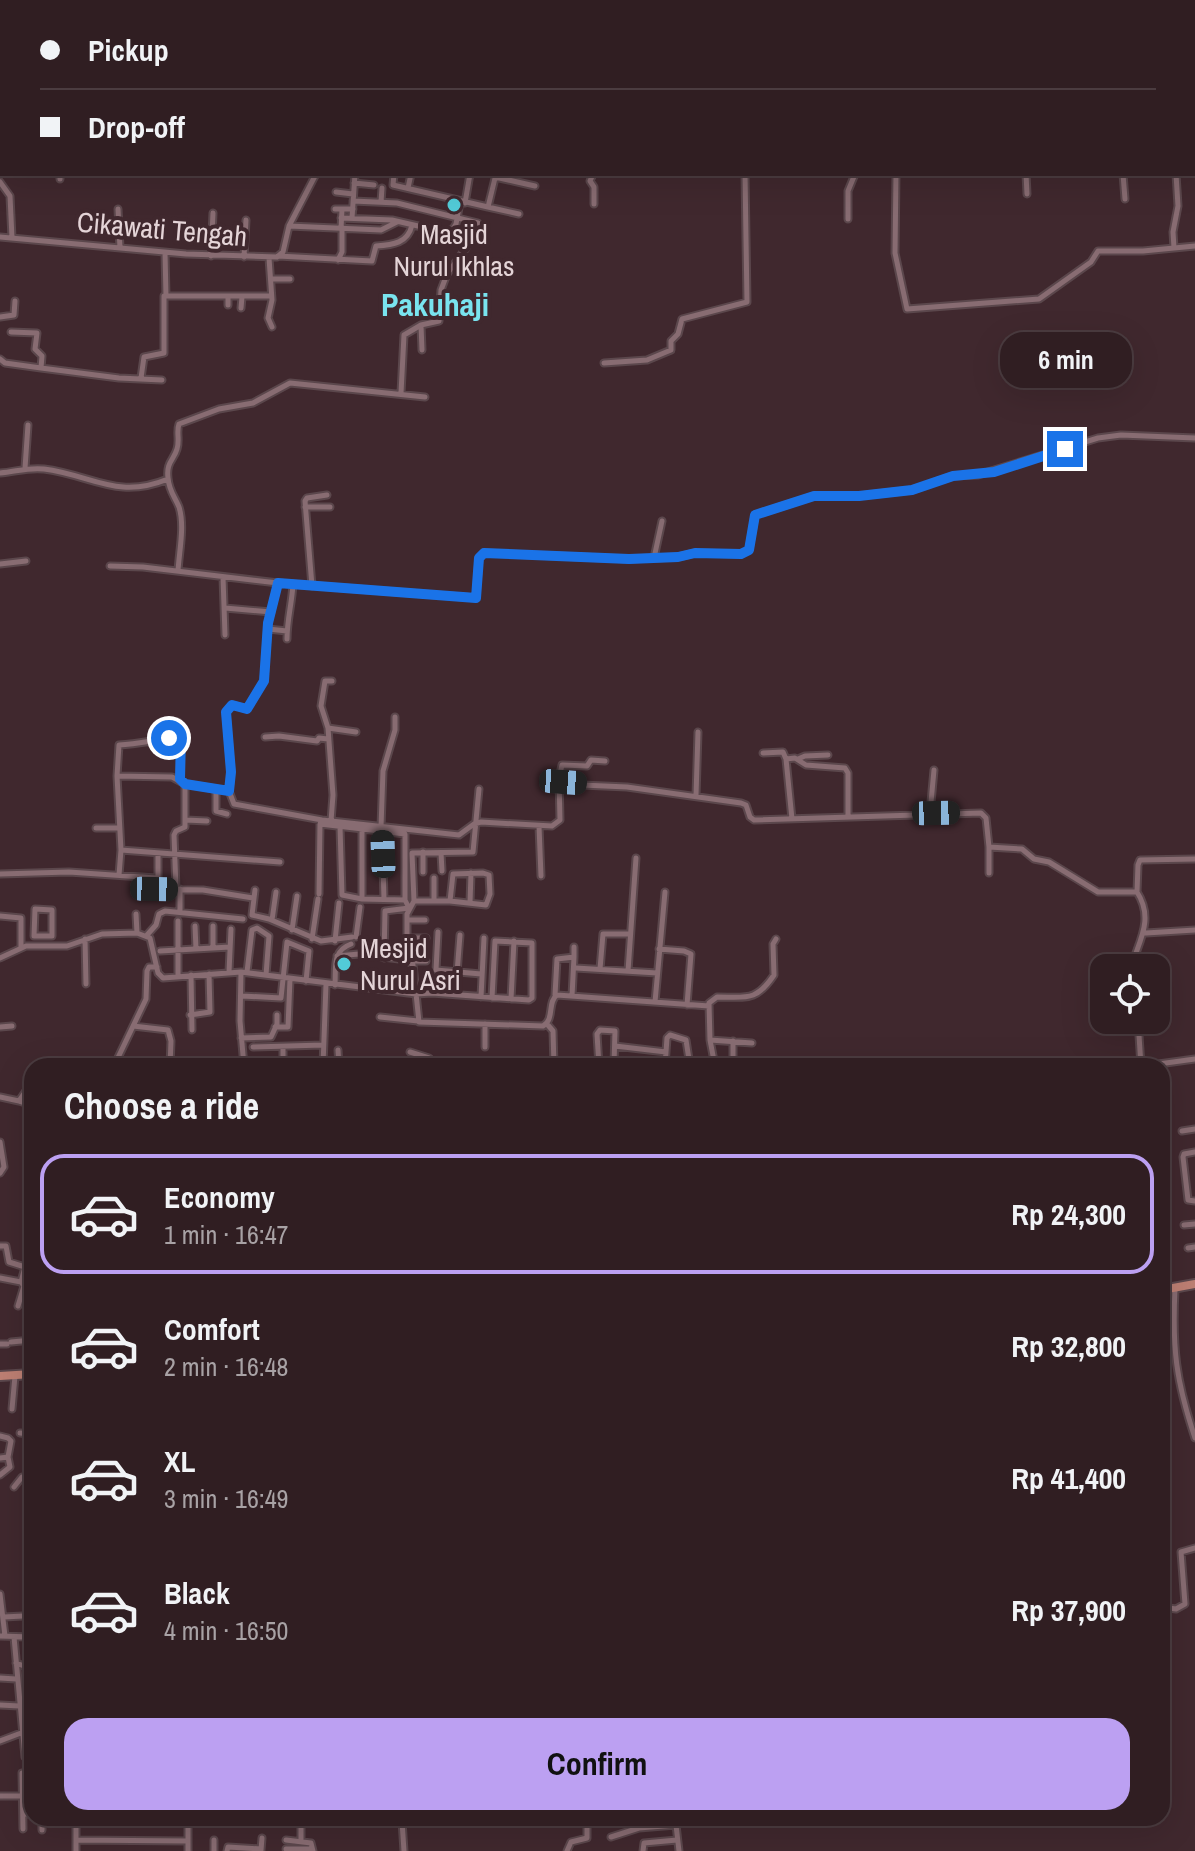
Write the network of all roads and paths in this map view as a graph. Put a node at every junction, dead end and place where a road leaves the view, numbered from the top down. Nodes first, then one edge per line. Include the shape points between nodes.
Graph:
1 (315, 176) edge
2 (355, 176) edge
3 (394, 176) edge
4 (411, 176) edge
5 (469, 176) edge
6 (495, 176) edge
7 (592, 176) edge
8 (745, 176) edge
9 (854, 176) edge
10 (896, 176) edge
11 (1026, 176) edge
12 (1123, 176) edge
13 (1176, 176) edge
14 (0, 182) edge
15 (354, 183) junction
16 (374, 185) dead end
17 (535, 186) dead end
18 (382, 188) dead end
19 (408, 188) junction
20 (336, 192) dead end
21 (1027, 194) dead end
22 (353, 197) junction
23 (1125, 199) dead end
24 (381, 202) junction
25 (462, 202) junction
26 (594, 204) dead end
27 (488, 207) junction
28 (118, 209) dead end
29 (353, 209) junction
30 (213, 213) dead end
31 (519, 214) dead end
32 (341, 218) junction
33 (352, 218) junction
34 (457, 219) junction
35 (848, 219) dead end
36 (246, 220) dead end
37 (397, 222) junction
38 (478, 223) dead end
39 (412, 225) junction
40 (289, 226) junction
41 (341, 229) junction
42 (99, 230) dead end
43 (119, 230) junction
44 (433, 231) junction
45 (0, 237) edge
46 (12, 238) junction
47 (1195, 246) edge
48 (120, 248) junction
49 (1174, 248) junction
50 (165, 253) junction
51 (211, 256) junction
52 (244, 257) junction
53 (269, 257) junction
54 (277, 257) junction
55 (338, 260) junction
56 (271, 279) junction
57 (290, 279) dead end
58 (166, 296) junction
59 (271, 296) junction
60 (228, 297) junction
61 (242, 297) junction
62 (15, 301) dead end
63 (228, 305) dead end
64 (241, 308) dead end
65 (0, 317) edge
66 (421, 325) junction
67 (272, 327) dead end
68 (11, 332) dead end
69 (422, 350) dead end
70 (0, 359) edge
71 (604, 363) dead end
72 (41, 368) junction
73 (96, 375) junction
74 (141, 378) junction
75 (162, 380) dead end
76 (96, 383) dead end
77 (401, 393) junction
78 (425, 397) dead end
79 (28, 425) dead end
80 (1195, 438) edge
81 (25, 468) junction
82 (0, 473) edge
83 (168, 479) junction
84 (327, 495) dead end
85 (305, 507) junction
86 (330, 507) dead end
87 (662, 521) dead end
88 (654, 558) junction
89 (26, 561) dead end
90 (0, 564) edge
91 (110, 566) dead end
92 (178, 571) junction
93 (223, 577) junction
94 (278, 583) junction
95 (293, 584) junction
96 (312, 586) junction
97 (225, 608) junction
98 (271, 612) junction
99 (268, 629) junction
100 (287, 631) junction
101 (225, 635) dead end
102 (287, 639) dead end
103 (332, 681) dead end
104 (395, 717) dead end
105 (178, 722) dead end
106 (328, 728) junction
107 (356, 732) dead end
108 (698, 732) dead end
109 (181, 737) junction
110 (265, 737) dead end
111 (328, 739) junction
112 (763, 753) dead end
113 (828, 755) dead end
114 (786, 759) junction
115 (798, 759) junction
116 (605, 761) dead end
117 (934, 770) dead end
118 (117, 776) junction
119 (183, 782) junction
120 (559, 784) junction
121 (479, 789) dead end
122 (216, 790) junction
123 (229, 791) junction
124 (696, 796) junction
125 (930, 813) junction
126 (227, 814) dead end
127 (848, 817) junction
128 (793, 819) junction
129 (186, 820) junction
130 (207, 821) dead end
131 (331, 821) junction
132 (476, 823) junction
133 (340, 826) junction
134 (354, 826) junction
135 (539, 826) junction
136 (96, 828) dead end
137 (119, 828) junction
138 (362, 829) junction
139 (382, 829) junction
140 (465, 832) junction
141 (475, 832) junction
142 (989, 847) junction
143 (121, 850) junction
144 (423, 852) junction
145 (158, 853) junction
146 (441, 853) junction
147 (176, 854) junction
148 (636, 858) dead end
149 (1195, 859) edge
150 (280, 862) dead end
151 (442, 871) dead end
152 (423, 872) dead end
153 (471, 873) junction
154 (989, 873) dead end
155 (0, 874) edge
156 (119, 875) junction
157 (541, 876) dead end
158 (434, 878) dead end
159 (154, 889) dead end
160 (178, 889) junction
161 (255, 890) dead end
162 (276, 892) dead end
163 (665, 892) dead end
164 (1137, 892) junction
165 (297, 896) dead end
166 (253, 898) junction
167 (362, 899) junction
168 (384, 899) junction
169 (405, 900) junction
170 (414, 901) junction
171 (434, 901) junction
172 (450, 901) junction
173 (339, 903) dead end
174 (470, 903) junction
175 (360, 907) dead end
176 (409, 908) junction
177 (180, 910) junction
178 (136, 914) dead end
179 (0, 916) edge
180 (243, 919) dead end
181 (272, 920) junction
182 (407, 920) junction
183 (425, 920) dead end
184 (178, 921) dead end
185 (195, 926) dead end
186 (213, 926) dead end
187 (231, 929) dead end
188 (1195, 930) edge
189 (292, 931) junction
190 (438, 932) dead end
191 (137, 933) junction
192 (1146, 933) junction
193 (630, 934) junction
194 (147, 935) junction
195 (460, 935) dead end
196 (41, 937) junction
197 (407, 938) junction
198 (426, 938) dead end
199 (484, 938) dead end
200 (85, 939) junction
201 (312, 939) junction
202 (776, 939) dead end
203 (353, 940) junction
204 (335, 941) junction
205 (514, 941) junction
206 (39, 946) junction
207 (230, 947) junction
208 (574, 947) dead end
209 (21, 948) junction
210 (213, 948) junction
211 (196, 949) junction
212 (659, 949) junction
213 (176, 950) junction
214 (160, 951) dead end
215 (1137, 954) edge
216 (337, 955) junction
217 (574, 957) junction
218 (0, 958) edge
219 (384, 958) junction
220 (409, 961) junction
221 (426, 961) dead end
222 (157, 967) junction
223 (576, 968) junction
224 (600, 969) junction
225 (628, 971) junction
226 (229, 972) junction
227 (244, 972) junction
228 (457, 973) junction
229 (657, 973) junction
230 (209, 974) junction
231 (481, 974) junction
232 (191, 975) junction
233 (266, 975) junction
234 (178, 976) junction
235 (287, 978) junction
236 (306, 981) junction
237 (86, 984) dead end
238 (326, 984) junction
239 (335, 985) junction
240 (416, 994) junction
241 (555, 995) junction
242 (242, 996) dead end
243 (572, 996) junction
244 (481, 997) junction
245 (492, 998) junction
246 (511, 999) junction
247 (655, 1002) junction
248 (687, 1005) junction
249 (709, 1006) junction
250 (190, 1015) junction
251 (277, 1015) dead end
252 (380, 1017) dead end
253 (418, 1021) junction
254 (485, 1024) junction
255 (547, 1024) junction
256 (12, 1026) dead end
257 (133, 1026) junction
258 (0, 1027) edge
259 (275, 1027) junction
260 (192, 1030) dead end
261 (1139, 1034) edge
262 (241, 1038) junction
263 (710, 1040) junction
264 (733, 1041) junction
265 (752, 1043) dead end
266 (323, 1045) junction
267 (615, 1046) junction
268 (253, 1047) dead end
269 (283, 1047) junction
270 (485, 1047) dead end
271 (338, 1050) dead end
272 (410, 1052) dead end
273 (666, 1052) junction
274 (118, 1058) edge
275 (170, 1058) edge
276 (243, 1058) edge
277 (283, 1058) edge
278 (323, 1058) edge
279 (338, 1058) edge
280 (428, 1058) edge
281 (554, 1058) edge
282 (599, 1058) edge
283 (614, 1058) edge
284 (666, 1058) edge
285 (688, 1058) edge
286 (713, 1058) edge
287 (733, 1058) edge
288 (1141, 1058) edge
289 (1195, 1059) edge
290 (1170, 1062) edge
291 (24, 1094) edge
292 (0, 1097) edge
293 (19, 1101) junction
294 (24, 1103) edge
295 (1195, 1129) edge
296 (1182, 1131) dead end
297 (0, 1142) edge
298 (1195, 1152) edge
299 (0, 1173) edge
300 (1195, 1201) edge
301 (1195, 1224) edge
302 (1184, 1225) dead end
303 (0, 1246) edge
304 (24, 1267) edge
305 (24, 1271) edge
306 (0, 1278) edge
307 (21, 1282) junction
308 (1195, 1284) edge
309 (1175, 1288) junction
310 (1170, 1289) edge
311 (18, 1306) dead end
312 (24, 1374) edge
313 (15, 1375) junction
314 (0, 1376) edge
315 (12, 1409) dead end
316 (20, 1433) dead end
317 (24, 1433) edge
318 (0, 1436) edge
319 (1195, 1438) edge
320 (8, 1457) junction
321 (0, 1458) edge
322 (0, 1475) edge
323 (24, 1477) edge
324 (14, 1487) dead end
325 (1195, 1548) edge
326 (0, 1594) edge
327 (1170, 1608) edge
328 (23, 1616) dead end
329 (4, 1617) junction
330 (2, 1636) edge
331 (14, 1637) junction
332 (24, 1637) edge
333 (16, 1663) junction
334 (24, 1666) edge
335 (0, 1678) edge
336 (16, 1679) junction
337 (0, 1705) edge
338 (19, 1706) junction
339 (21, 1722) junction
340 (24, 1722) edge
341 (21, 1733) junction
342 (0, 1741) edge
343 (24, 1747) edge
344 (24, 1773) edge
345 (0, 1796) edge
346 (23, 1796) junction
347 (23, 1814) joint
348 (42, 1826) edge
349 (76, 1826) edge
350 (188, 1826) edge
351 (302, 1826) edge
352 (402, 1826) edge
353 (587, 1826) edge
354 (650, 1826) edge
355 (677, 1826) edge
356 (23, 1829) dead end
357 (42, 1830) dead end
358 (611, 1837) dead end
359 (262, 1838) dead end
360 (76, 1840) junction
361 (214, 1840) dead end
362 (677, 1840) junction
363 (188, 1841) junction
364 (303, 1842) junction
365 (286, 1846) edge
366 (261, 1850) edge
367 (311, 1850) edge
368 (76, 1851) edge
369 (188, 1851) edge
370 (214, 1851) edge
371 (227, 1851) edge
372 (404, 1851) edge
373 (567, 1851) edge
374 (643, 1851) edge
375 (679, 1851) edge

1 - 40 street, Cikawati Tengah
2 - 15 street
3 - 19 street via 393,184
4 - 19 street
5 - 25 street
6 - 17 street
6 - 27 street
7 - 26 street
8 - 71 street via 747,302 682,319 671,350 647,360
9 - 35 street
10 - 49 street via 895,253 907,309 1030,301 1056,288 1098,251
11 - 21 street
12 - 23 street
13 - 49 street
14 - 46 street via 10,196
15 - 16 street
15 - 22 street
18 - 24 street
19 - 25 street
20 - 22 street
22 - 24 street
22 - 29 street
24 - 34 street
25 - 27 street
25 - 34 street
27 - 31 street
28 - 43 street
29 - 32 street via 338,209
29 - 33 street
30 - 51 street
32 - 33 street
32 - 41 street
33 - 37 street
34 - 38 street
34 - 44 street via 449,231
36 - 52 street
37 - 39 street
37 - 41 street via 381,230
39 - 44 street
39 - 55 street via 406,240 376,246 372,261
40 - 41 street
40 - 54 street, Cikawati Tengah via 285,248
41 - 55 street
42 - 43 street
43 - 48 street
44 - 66 street via 436,240 460,239 466,248 444,282 439,321
45 - 46 street, Cikawati Tengah
46 - 48 street, Cikawati Tengah
47 - 49 street
48 - 50 street, Cikawati Tengah
50 - 51 street, Cikawati Tengah
50 - 58 street
51 - 52 street, Cikawati Tengah
52 - 53 street, Cikawati Tengah
53 - 54 street, Cikawati Tengah
53 - 56 street
54 - 55 street
56 - 57 street
56 - 59 street
58 - 60 street
58 - 74 street via 164,353 144,357
59 - 61 street
59 - 67 street
60 - 61 street
60 - 63 street
61 - 64 street
62 - 65 street via 15,315
66 - 69 street
66 - 77 street via 403,339
68 - 72 street via 37,333
70 - 72 street
72 - 73 street
73 - 74 street via 118,382
73 - 76 street
74 - 75 street
77 - 78 street
77 - 83 street via 287,383 253,403 179,424
79 - 81 street
80 - 88 street via 1098,438 994,472 953,476 912,490 814,496 755,515 745,553
81 - 82 street
81 - 83 street via 120,488
83 - 92 street via 179,507
84 - 85 street via 307,498
85 - 86 street
85 - 96 street
87 - 88 street
88 - 96 street via 484,553 479,558 476,598
89 - 90 street
91 - 92 street
92 - 93 street
93 - 94 street
93 - 97 street
94 - 95 street
94 - 98 street
95 - 96 street
95 - 100 street
97 - 98 street
97 - 101 street
98 - 99 street
99 - 100 street
99 - 123 street via 264,681 245,710 232,705 226,712
100 - 102 street
103 - 106 street via 325,681 321,706
104 - 139 street via 383,771
105 - 109 street
106 - 107 street
106 - 111 street
108 - 124 street
109 - 118 street via 118,746
109 - 119 street
110 - 111 street
111 - 131 street
112 - 114 street via 783,752
113 - 115 street
114 - 115 street
114 - 128 street
115 - 127 street via 806,765 846,769
116 - 120 street via 564,764
117 - 125 street
118 - 119 street
118 - 137 street
119 - 122 street
119 - 129 street
120 - 124 street
120 - 135 street via 560,820 556,826
121 - 132 street
122 - 123 street
122 - 126 street via 216,811
123 - 131 street via 234,804
124 - 128 street via 746,805 754,820
125 - 127 street
125 - 142 street via 983,814
127 - 128 street
129 - 130 street
129 - 147 street via 185,828 175,833
131 - 134 street
132 - 135 street
132 - 140 street
132 - 141 street
133 - 134 street
133 - 167 street via 342,895
133 - 201 street via 319,826 319,896
134 - 138 street
134 - 139 street
135 - 157 street
136 - 137 street
137 - 143 street
138 - 139 street
138 - 167 street
139 - 140 street
139 - 168 street
139 - 169 street via 405,835
140 - 141 street
141 - 146 street via 473,852
142 - 154 street
142 - 164 street via 1022,849 1093,891
143 - 145 street
143 - 156 street
144 - 146 street
144 - 152 street
144 - 170 street via 412,853
145 - 147 street
145 - 156 street via 157,878
146 - 151 street
147 - 150 street
147 - 160 street
148 - 193 street
149 - 164 street via 1140,860
153 - 172 street via 452,876
153 - 174 street
153 - 174 street via 487,874 490,881 488,905
155 - 156 street
158 - 171 street
159 - 160 street
160 - 166 street
160 - 177 street
161 - 166 street
162 - 181 street
163 - 212 street
164 - 192 street
165 - 189 street
166 - 181 street via 251,914
167 - 168 street
168 - 169 street
169 - 176 street
170 - 171 street
170 - 176 street
171 - 172 street
172 - 174 street
173 - 204 street
175 - 203 street
176 - 182 street
176 - 219 street via 385,911
177 - 180 street
177 - 194 street via 162,911
178 - 191 street
179 - 209 street via 21,918
181 - 189 street
182 - 183 street
182 - 197 street
184 - 213 street
185 - 211 street
186 - 210 street
187 - 207 street
188 - 192 street
189 - 201 street
190 - 228 street via 436,970
191 - 194 street
191 - 200 street
192 - 215 street
193 - 224 street via 603,934
193 - 225 street
194 - 222 street
195 - 228 street
196 - 196 street via 33,934 33,911 51,909 52,935
196 - 206 street
197 - 198 street
197 - 220 street
199 - 231 street
200 - 206 street via 67,946
200 - 237 street
201 - 204 street
202 - 249 street via 775,971 766,987 750,997 717,997
203 - 204 street
203 - 216 street
205 - 245 street via 495,941
205 - 246 street
205 - 246 street via 533,944 532,998
206 - 209 street
207 - 210 street
207 - 226 street
208 - 217 street
209 - 218 street
210 - 211 street
211 - 213 street
212 - 229 street
212 - 248 street via 691,954
213 - 214 street
213 - 234 street
216 - 219 street
216 - 239 street
217 - 223 street
217 - 241 street via 557,959
219 - 220 street
220 - 221 street
220 - 240 street
222 - 234 street via 161,977
222 - 257 street via 147,971 146,999
223 - 224 street
223 - 243 street
224 - 225 street
225 - 229 street
226 - 227 street
226 - 230 street
227 - 233 street
227 - 233 street via 254,929 269,935
227 - 262 street
228 - 231 street
229 - 247 street
230 - 232 street
230 - 250 street via 210,1012
231 - 244 street
232 - 234 street
232 - 250 street
233 - 235 street
235 - 236 street
235 - 236 street via 287,942 309,951
235 - 242 street via 279,1000
235 - 259 street via 288,1027
236 - 238 street
238 - 239 street
238 - 266 street
239 - 240 street
240 - 244 street
240 - 253 street
241 - 243 street
241 - 255 street
243 - 247 street
244 - 245 street
245 - 246 street
247 - 248 street
248 - 249 street
249 - 263 street
250 - 260 street
251 - 259 street
252 - 253 street
253 - 254 street
254 - 255 street
254 - 270 street
255 - 281 street via 553,1031
256 - 258 street
257 - 274 street
257 - 275 street via 168,1030
259 - 262 street via 271,1037
261 - 288 street
262 - 276 street
263 - 264 street
263 - 286 street
264 - 265 street
264 - 287 street
266 - 269 street
266 - 278 street
267 - 273 street
267 - 282 street via 614,1030 598,1031
267 - 283 street
268 - 269 street
269 - 277 street
271 - 279 street
272 - 280 street
273 - 284 street
273 - 285 street via 668,1036 684,1038
289 - 290 street
291 - 293 street
292 - 293 street
293 - 294 street
295 - 296 street
297 - 299 street
298 - 300 street via 1183,1157 1188,1200
301 - 302 street
303 - 304 street via 6,1246 9,1262
305 - 307 street
306 - 307 street
307 - 311 street
308 - 309 main road
309 - 310 main road
309 - 319 street via 1177,1379
312 - 313 main road
313 - 314 main road
313 - 315 street
316 - 317 street
318 - 320 street via 11,1439
320 - 321 street
320 - 322 street via 10,1467
323 - 324 street
325 - 327 street via 1181,1552 1185,1604
326 - 329 street
328 - 329 street
329 - 330 street
330 - 331 street
331 - 332 street
331 - 333 street
333 - 334 street
333 - 336 street
335 - 336 street
336 - 338 street
337 - 338 street
338 - 339 street
339 - 340 street
339 - 341 street
341 - 342 street
341 - 343 street
344 - 346 street
345 - 346 street
346 - 347 street
347 - 356 street
348 - 357 street
349 - 360 street
350 - 363 street
351 - 364 street
352 - 372 street
353 - 373 street via 587,1838 571,1842
354 - 358 street
355 - 362 street
359 - 366 street
360 - 363 street
360 - 368 street
361 - 370 street
362 - 374 street via 646,1842
362 - 375 street
363 - 369 street
364 - 365 street
364 - 367 street via 312,1844
365 - 367 street
366 - 371 street

